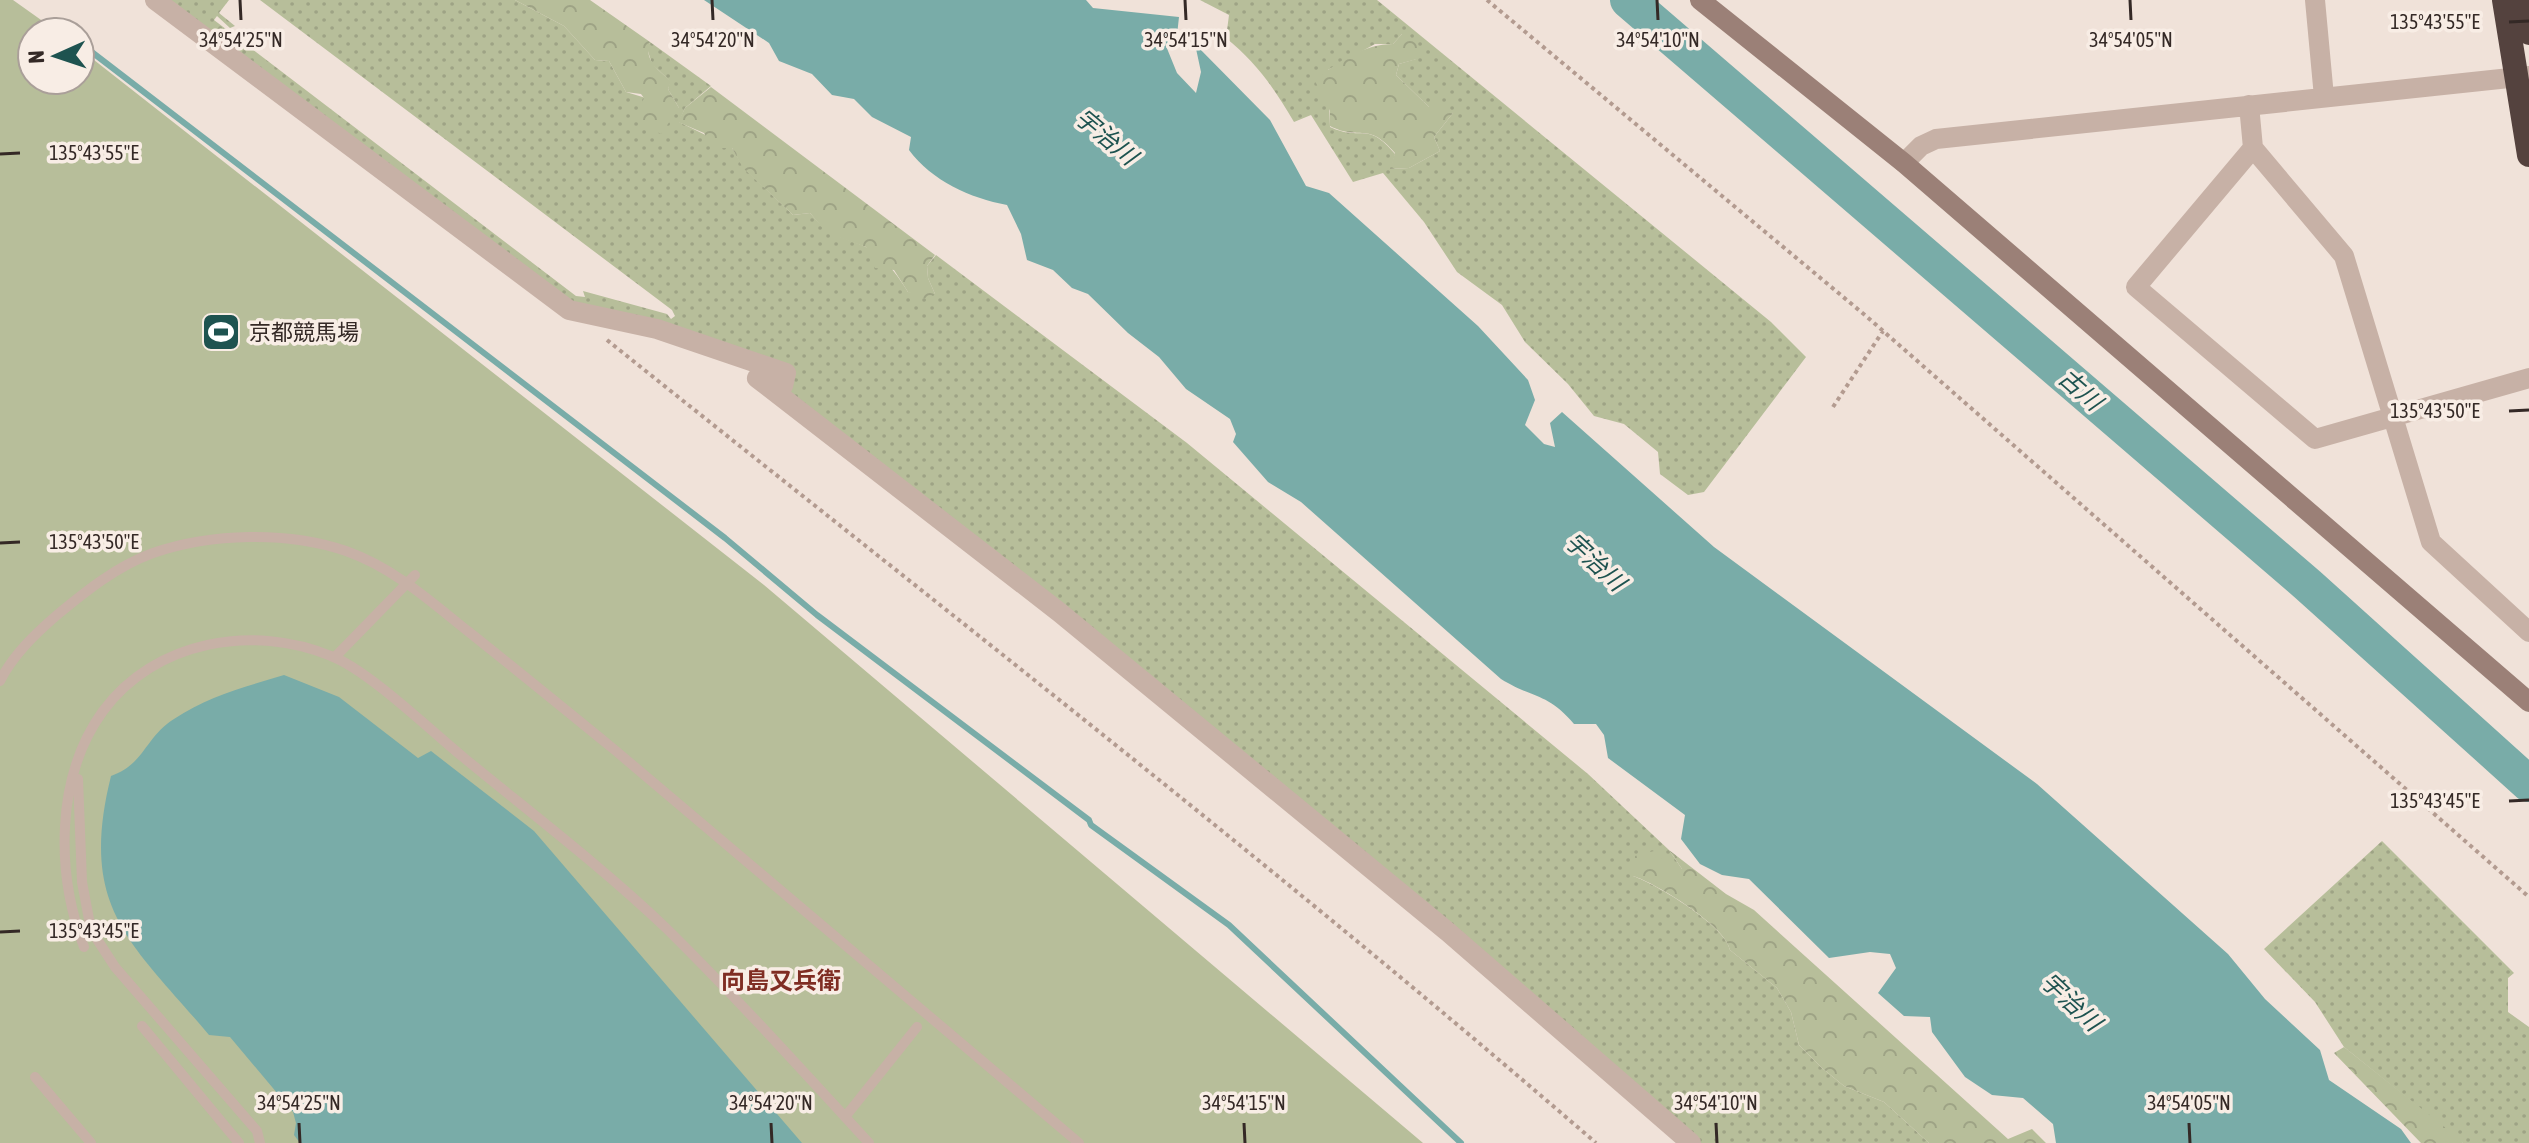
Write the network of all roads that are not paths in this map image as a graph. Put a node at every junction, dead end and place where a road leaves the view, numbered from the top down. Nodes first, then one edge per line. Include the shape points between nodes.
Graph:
1 (155, 0) edge
2 (1700, 0) edge
3 (2315, 0) edge
4 (2504, 0) edge
5 (2523, 0) edge
6 (2529, 33) edge
7 (2522, 76) edge
8 (2324, 97) junction
9 (2249, 105) junction
10 (2253, 148) junction
11 (2529, 155) edge
12 (1904, 163) junction
13 (2529, 378) edge
14 (2393, 418) junction
15 (412, 579) junction
16 (2529, 632) edge
17 (335, 657) junction
18 (0, 681) edge
19 (2529, 702) edge
20 (76, 769) junction
21 (84, 947) dead end
22 (142, 1026) dead end
23 (917, 1027) dead end
24 (35, 1077) dead end
25 (845, 1117) junction
26 (91, 1143) edge
27 (239, 1143) edge
28 (260, 1143) edge
29 (869, 1143) edge
30 (1079, 1143) edge
31 (1691, 1143) edge

1 - 31 street via 569,310 657,329 786,373 783,386 757,378 1083,632 1448,932
2 - 12 street
3 - 8 street
4 - 7 highway
5 - 6 highway
7 - 8 street
7 - 11 highway
8 - 9 street
9 - 10 street
9 - 12 street via 1936,139
10 - 14 street via 2344,256
10 - 14 street via 2136,287 2315,439
12 - 19 street
13 - 14 street
14 - 16 street via 2431,542
15 - 17 lane
15 - 18 lane via 345,551 291,540 244,538 153,553 113,572 41,629
15 - 30 lane
17 - 20 lane via 290,642 234,639 181,653 144,671 113,698 94,724
17 - 25 lane via 600,868 665,928
20 - 21 lane via 63,864 71,912
20 - 28 lane via 82,882 91,930 115,967 257,1131
22 - 27 lane
23 - 25 lane
24 - 26 lane
25 - 29 lane

